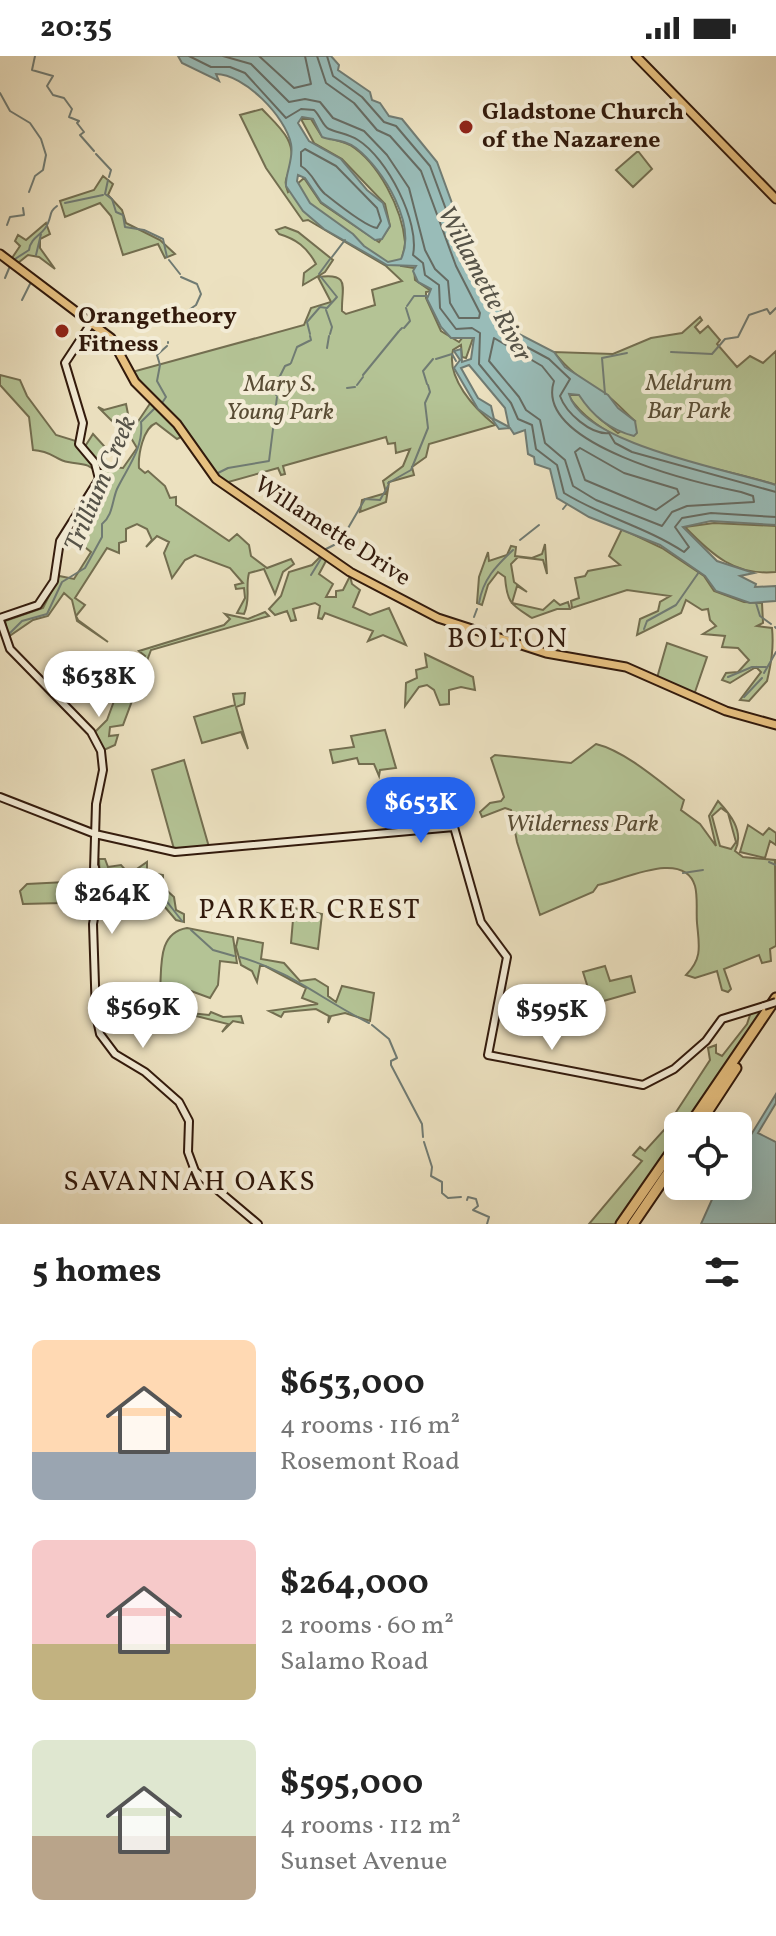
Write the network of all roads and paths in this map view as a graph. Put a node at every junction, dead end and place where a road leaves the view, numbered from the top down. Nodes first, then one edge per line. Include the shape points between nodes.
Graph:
1 (639, 59) edge
2 (776, 199) edge
3 (0, 254) edge
4 (92, 322) junction
5 (0, 619) edge
6 (0, 627) edge
7 (776, 725) edge
8 (101, 754) junction
9 (0, 797) edge
10 (95, 836) junction
11 (776, 1002) edge
12 (705, 1112) edge
13 (664, 1162) edge
14 (664, 1180) edge
15 (664, 1185) edge
16 (658, 1196) dead end
17 (260, 1224) edge
18 (621, 1224) edge
19 (633, 1224) edge

1 - 2 main road
3 - 4 main road, Willamette Drive
4 - 5 main road via 65,365 83,423 78,443 95,463 99,479 61,539 57,574 48,594 34,607
4 - 7 main road, Willamette Drive via 114,341 135,382 182,430 209,473 355,576 447,621 555,655 619,665 728,712
5 - 8 main road via 10,649 91,732
6 - 8 main road via 8,650 88,732
8 - 10 main road
9 - 10 main road
10 - 11 main road, bridge via 178,852 454,827 481,920 507,958 488,1055 643,1085 674,1069 722,1019
10 - 17 main road via 98,893 93,924 100,1024 108,1042 181,1100 191,1121 197,1170
11 - 12 highway
13 - 18 highway
14 - 19 highway
15 - 16 highway

